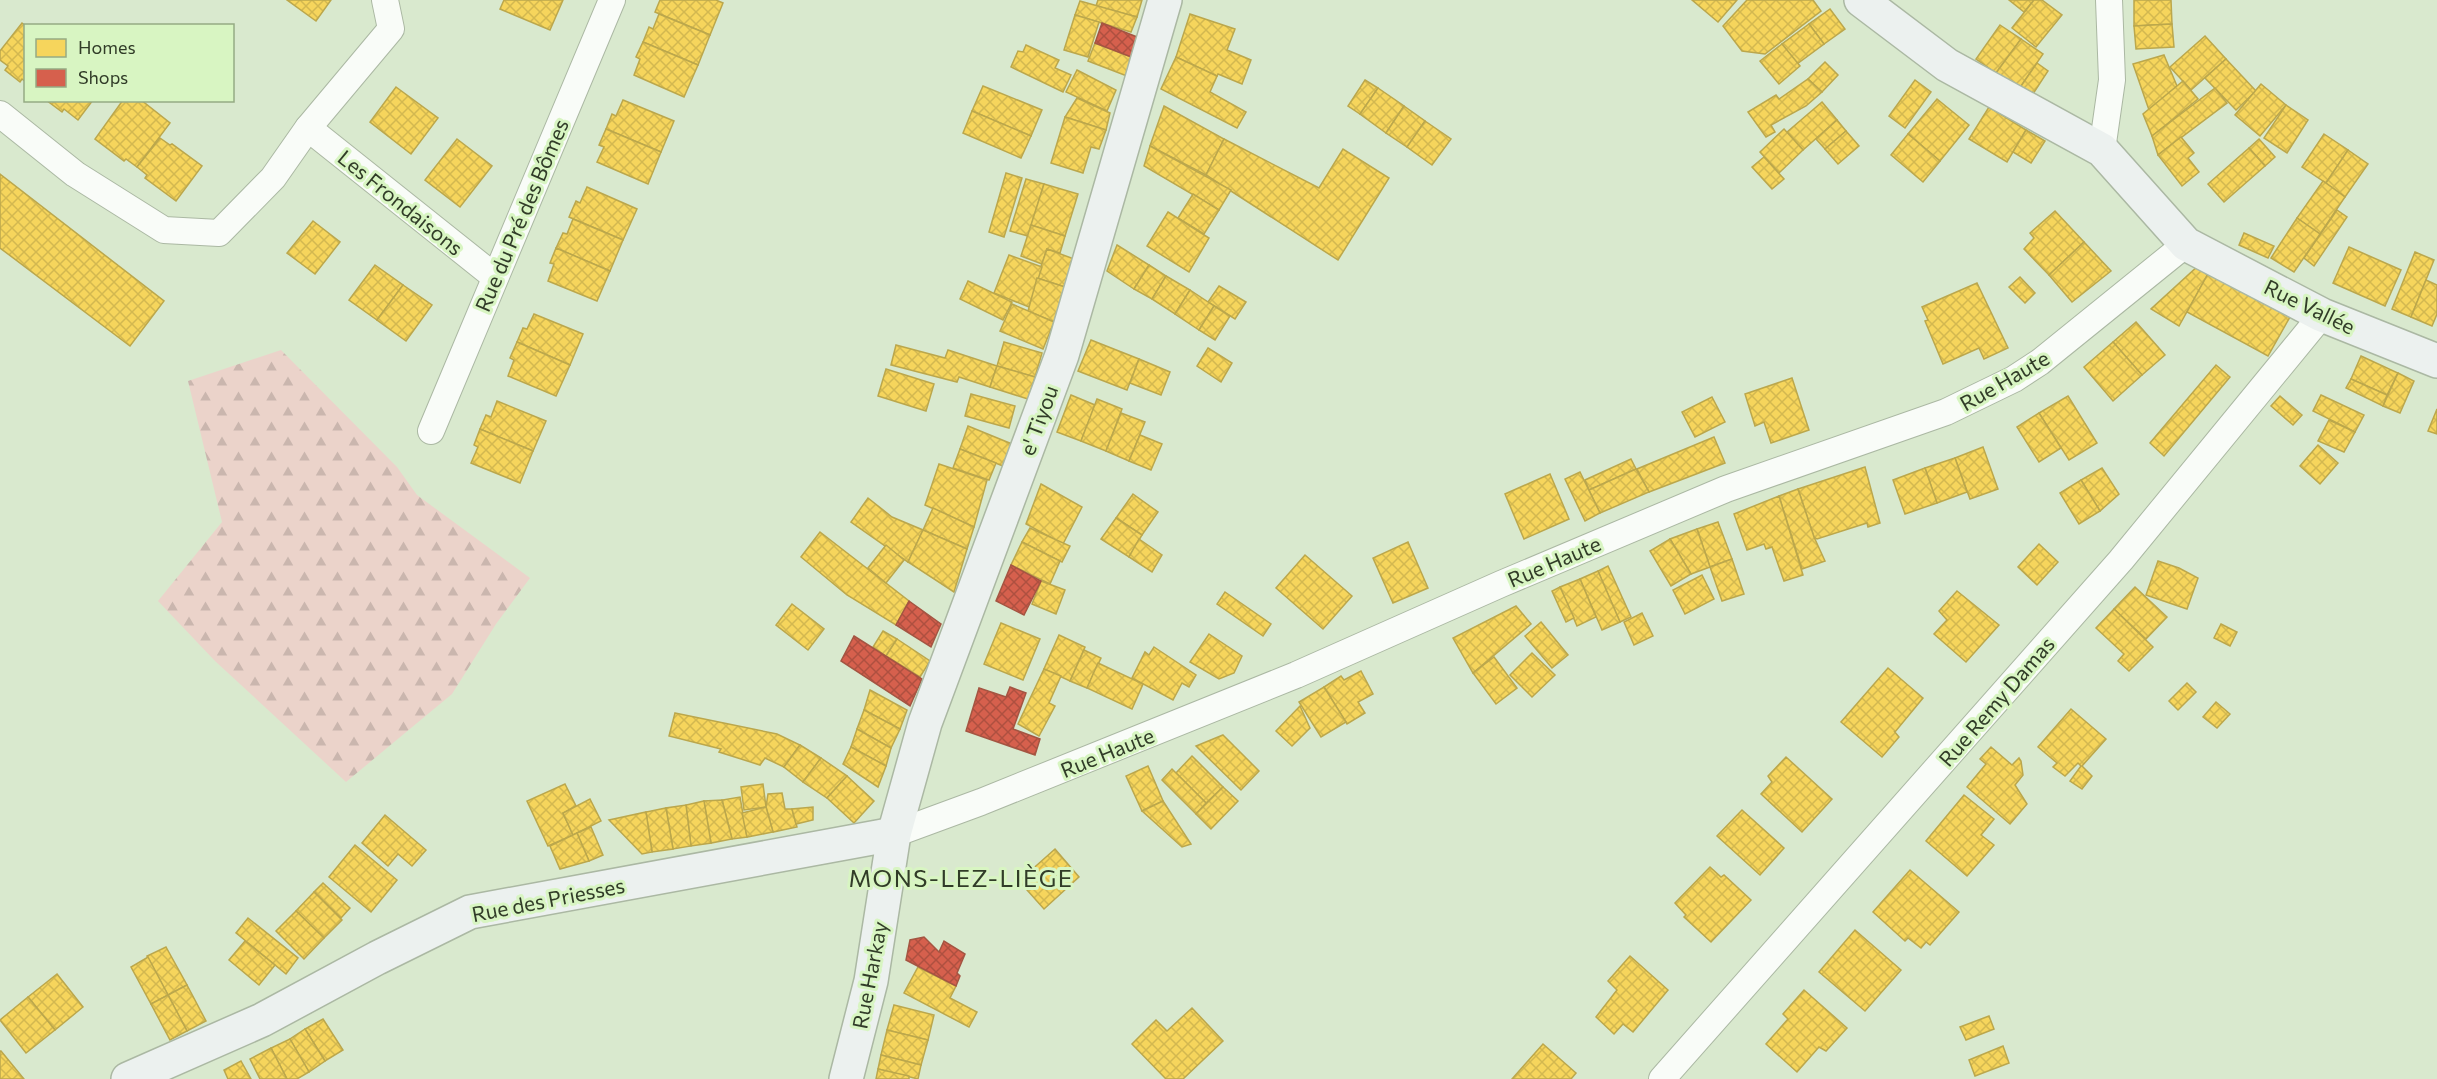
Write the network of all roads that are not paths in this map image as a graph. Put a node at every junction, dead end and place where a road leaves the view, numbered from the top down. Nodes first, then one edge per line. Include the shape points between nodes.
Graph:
1 (385, 0) edge
2 (612, 0) edge
3 (1165, 0) edge
4 (1861, 0) edge
5 (2109, 0) edge
6 (0, 114) edge
7 (308, 128) junction
8 (2102, 150) junction
9 (2186, 244) junction
10 (495, 277) junction
11 (2322, 315) junction
12 (2437, 362) edge
13 (431, 430) dead end
14 (894, 834) junction
15 (128, 1079) edge
16 (846, 1079) edge
17 (1662, 1079) edge

1 - 7 street via 391,29
2 - 10 street, Rue du Pré des Bômes
3 - 14 street, e' Tiyou via 1062,355 925,723
4 - 8 street via 1947,65
5 - 8 street via 2112,80
6 - 7 street via 75,174 164,230 219,233 273,178
7 - 10 street, Les Frondaisons
8 - 9 street
9 - 11 street, Rue Vallée
9 - 14 street, Rue Haute via 2040,362 1980,398 1726,489 1285,679
10 - 13 street, Rue du Pré des Bômes
11 - 12 street, Rue Vallée
11 - 17 street, Rue Remy Damas via 2121,560
14 - 15 street, Rue des Priesses via 470,912 262,1020
14 - 16 street, Rue Harkay via 871,981

